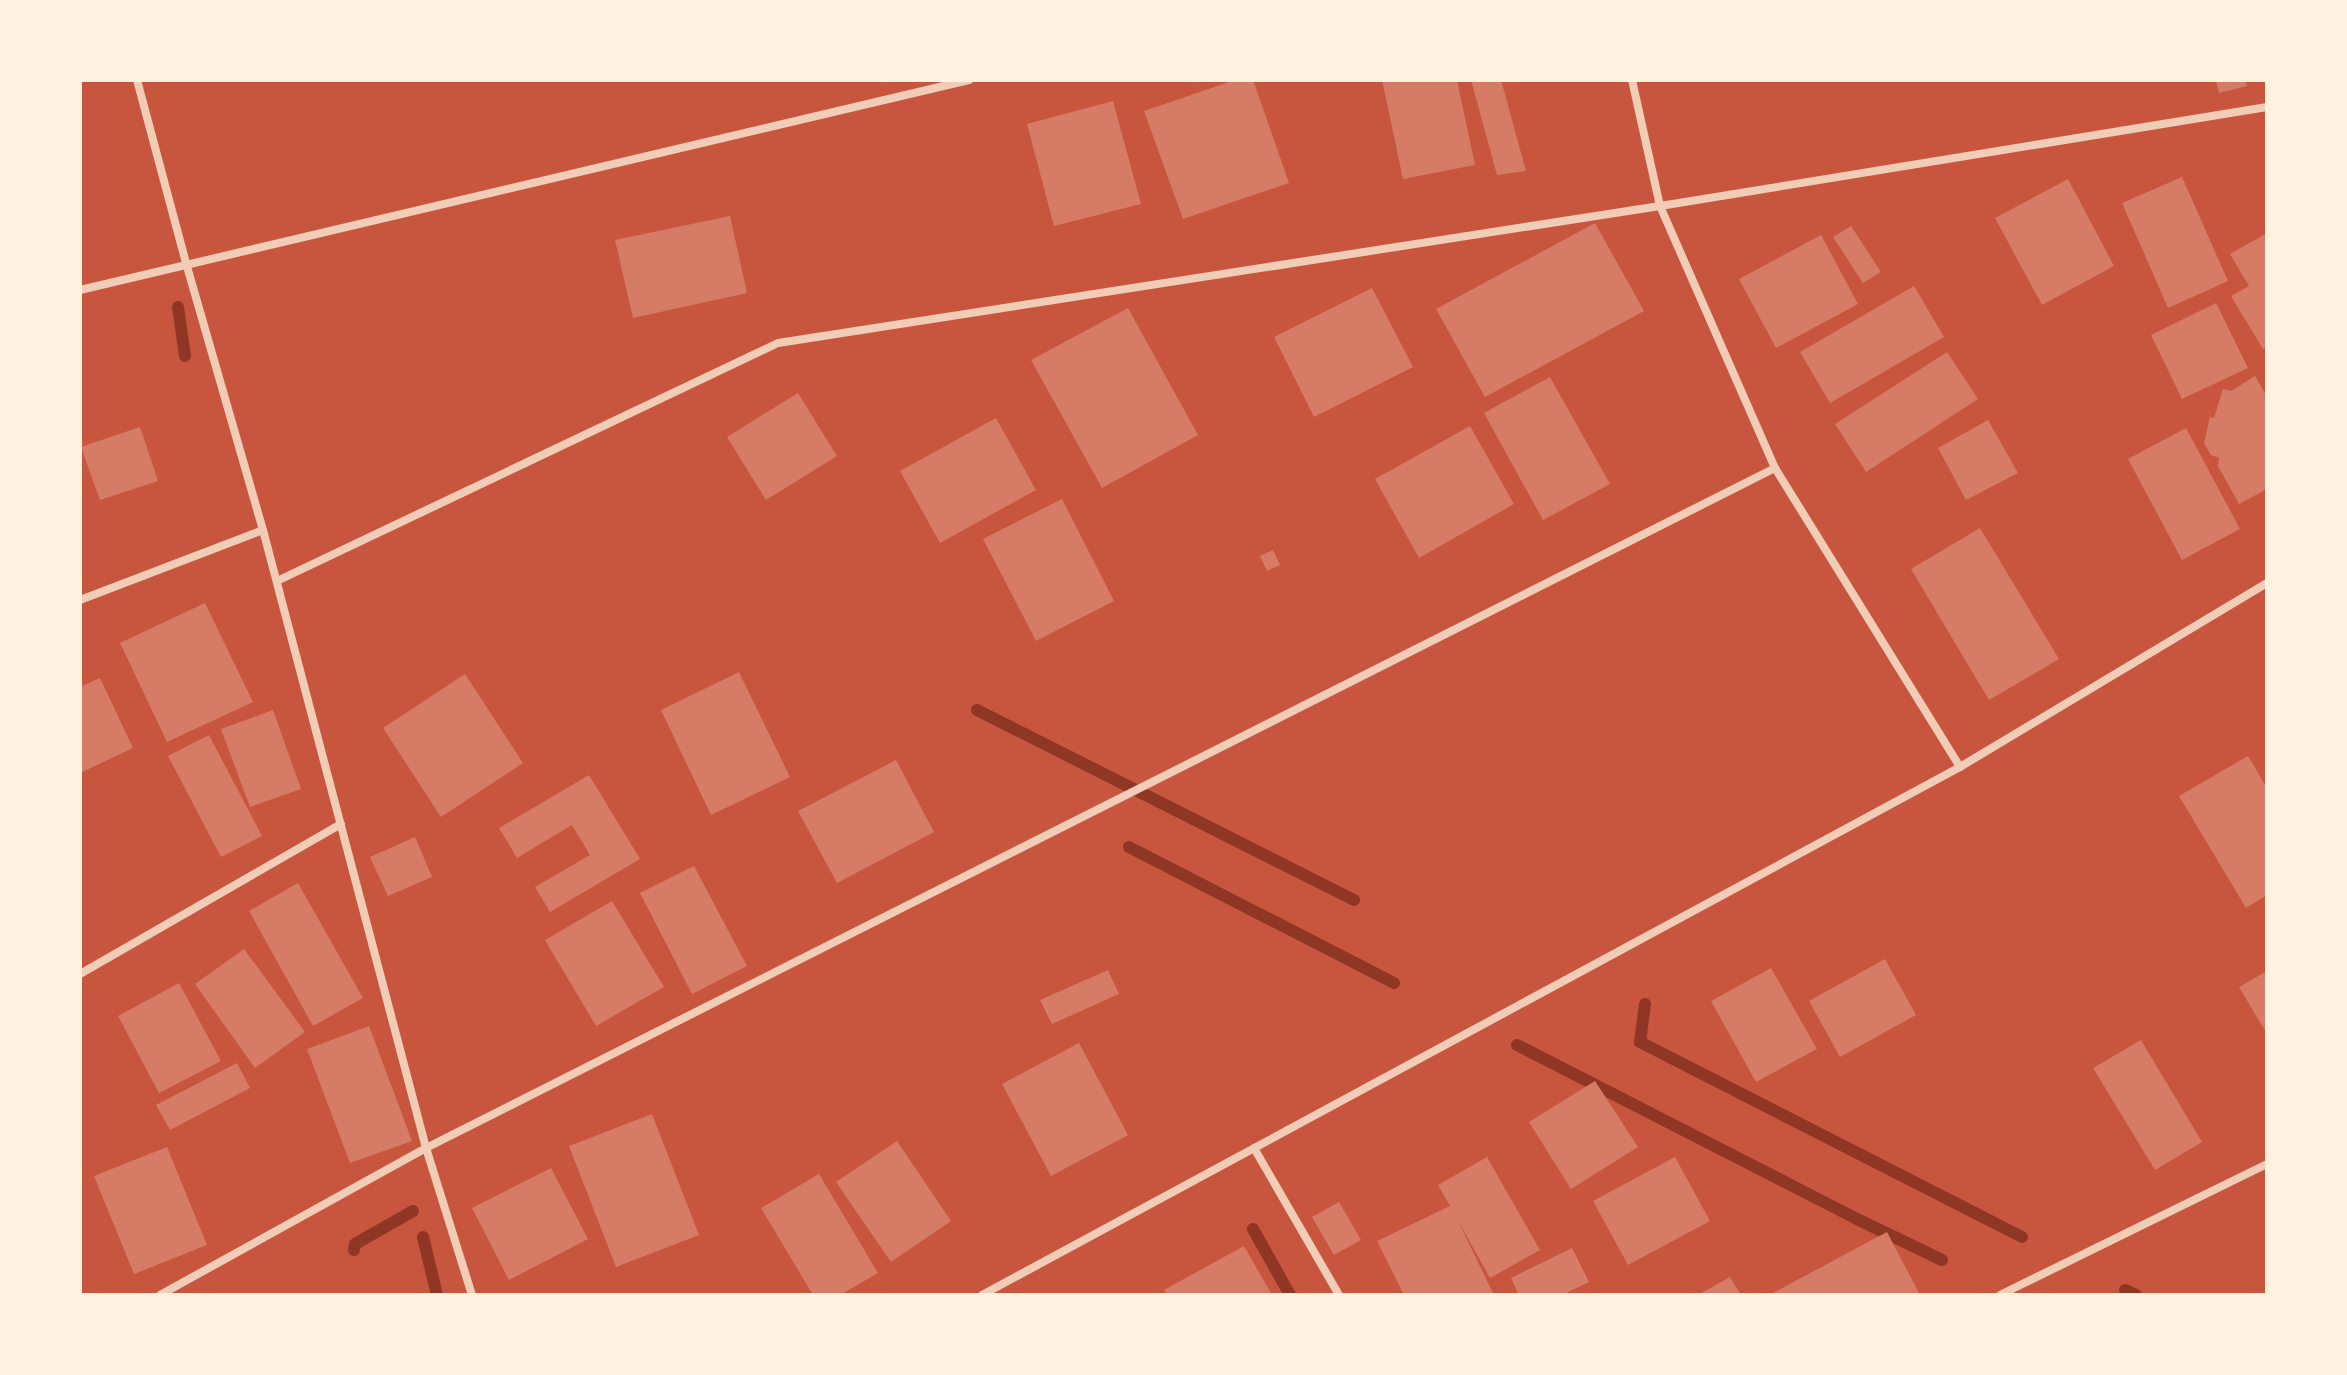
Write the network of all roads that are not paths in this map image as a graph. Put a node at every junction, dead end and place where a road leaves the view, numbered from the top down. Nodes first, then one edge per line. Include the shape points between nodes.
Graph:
1 (137, 80) edge
2 (969, 80) edge
3 (1632, 80) edge
4 (2267, 107) edge
5 (1660, 206) junction
6 (186, 263) junction
7 (80, 290) edge
8 (1775, 468) junction
9 (263, 530) junction
10 (277, 581) junction
11 (2267, 583) edge
12 (80, 600) edge
13 (1960, 767) junction
14 (341, 824) junction
15 (80, 974) edge
16 (426, 1148) junction
17 (1254, 1148) junction
18 (2267, 1164) edge
19 (160, 1295) edge
20 (472, 1295) edge
21 (982, 1295) edge
22 (1339, 1295) edge
23 (2000, 1295) edge

1 - 6 street
2 - 6 street
3 - 5 street
4 - 5 street
5 - 8 street
5 - 10 street via 778,343
6 - 7 street
6 - 9 street
8 - 13 street
8 - 16 street
9 - 10 street
9 - 12 street
10 - 14 street
11 - 13 street
13 - 17 street
14 - 15 street
14 - 16 street
16 - 19 street
16 - 20 street
17 - 21 street
17 - 22 street
18 - 23 street

